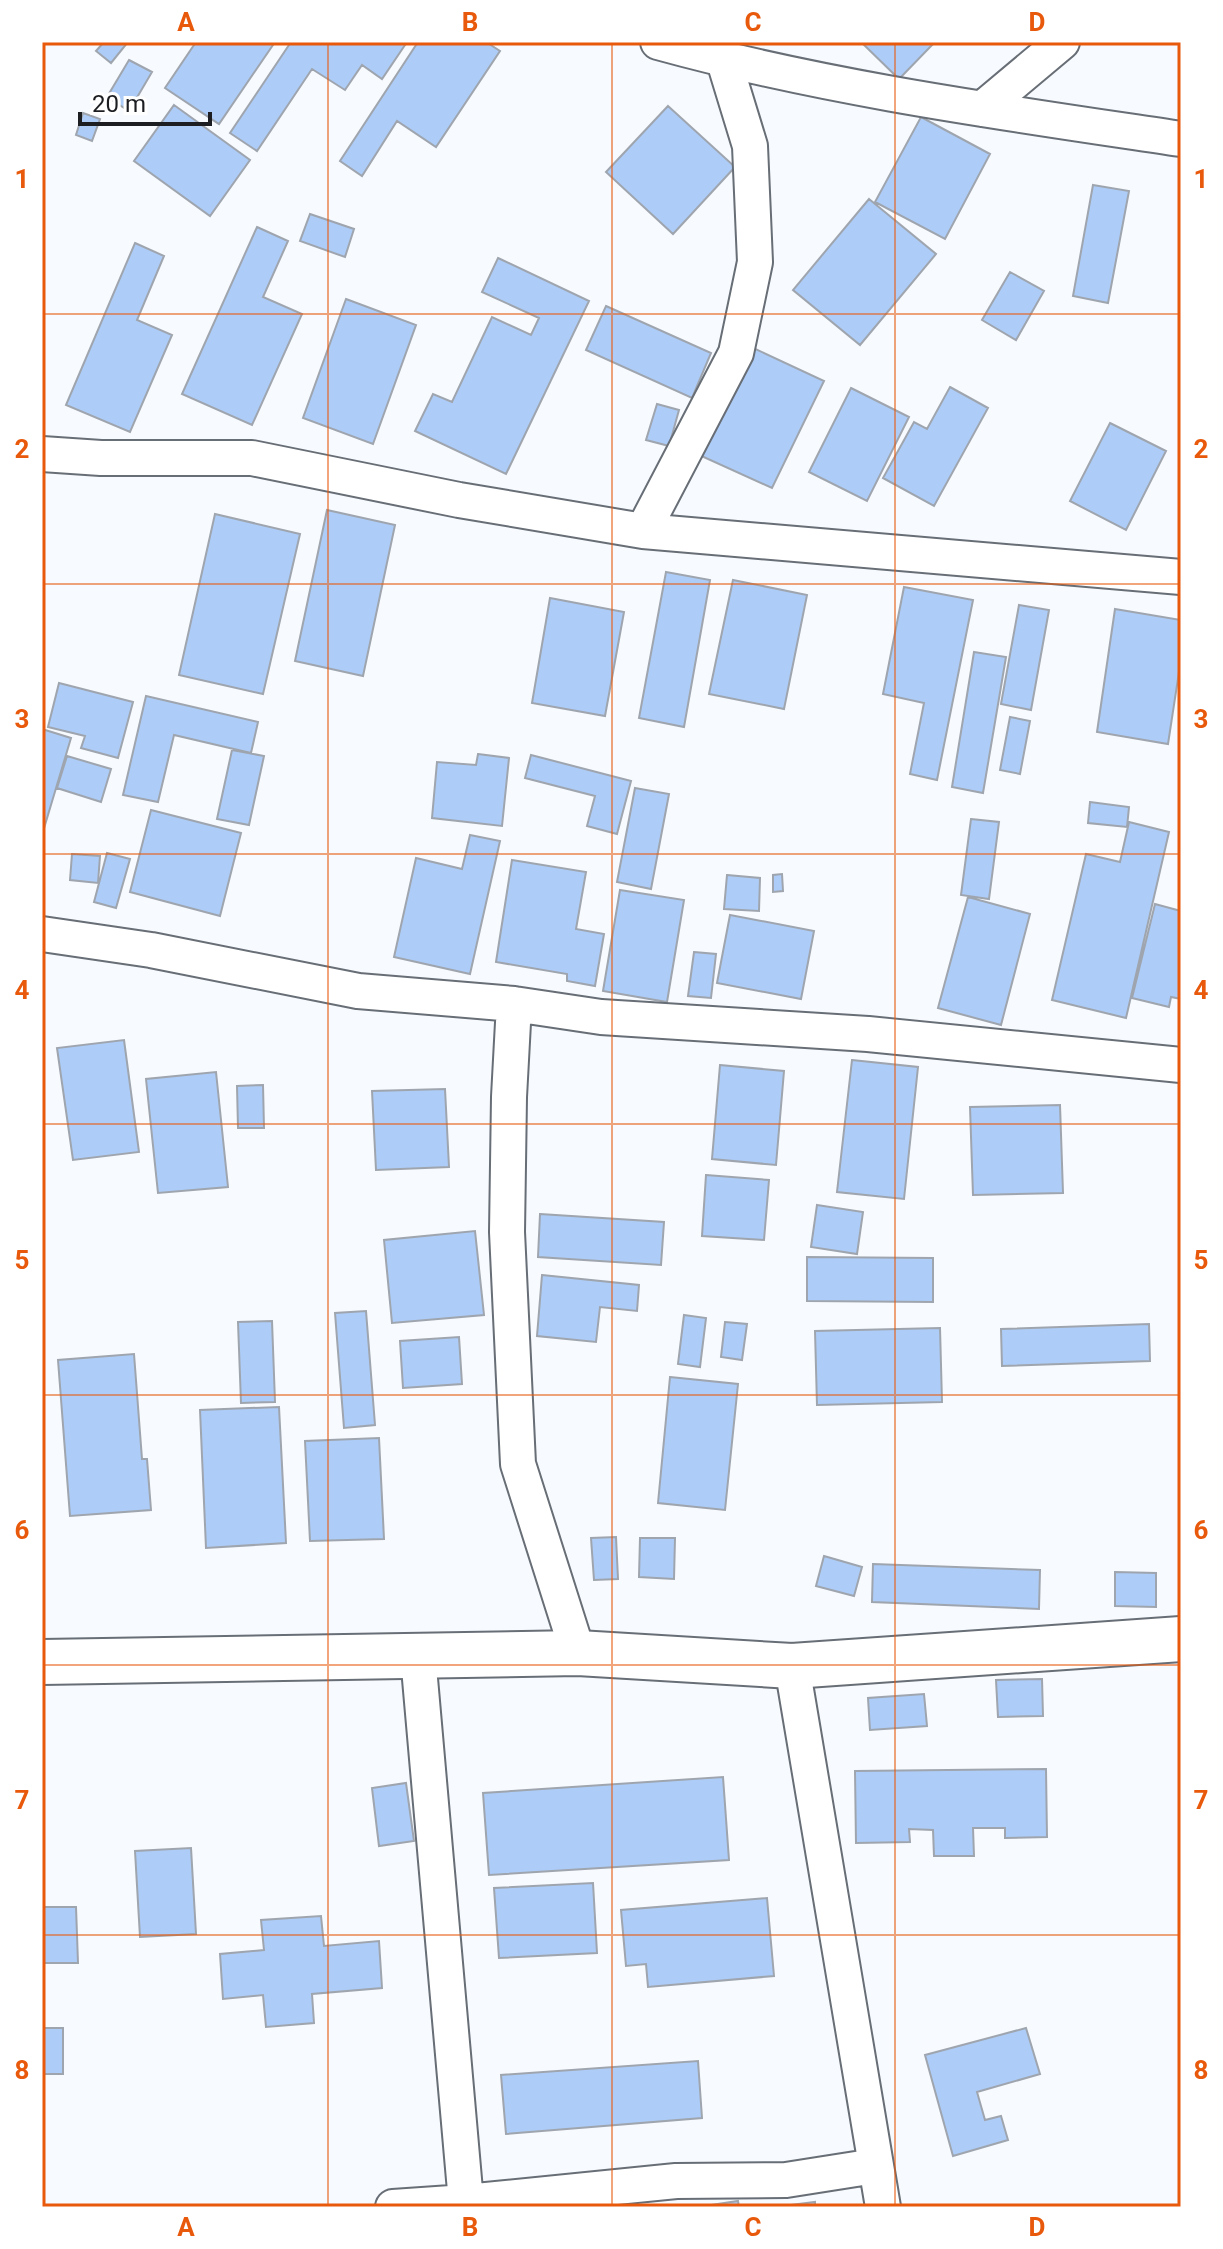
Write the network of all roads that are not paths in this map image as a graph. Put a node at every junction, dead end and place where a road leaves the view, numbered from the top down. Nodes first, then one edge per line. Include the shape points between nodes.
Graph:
1 (658, 42) edge
2 (1062, 42) edge
3 (724, 61) junction
4 (982, 109) junction
5 (1181, 139) edge
6 (42, 454) edge
7 (643, 531) junction
8 (1181, 577) edge
9 (42, 934) edge
10 (514, 1004) junction
11 (1181, 1065) edge
12 (1181, 1639) edge
13 (578, 1653) junction
14 (418, 1656) junction
15 (42, 1662) edge
16 (792, 1666) junction
17 (875, 2166) junction
18 (466, 2202) junction
19 (393, 2207) edge
20 (883, 2207) edge

1 - 3 street
2 - 4 street
3 - 4 street
3 - 7 street via 750,146 755,262 736,353
4 - 5 street
6 - 7 street via 252,458
7 - 8 street
9 - 10 street via 358,991
10 - 11 street via 601,1017 868,1034
10 - 13 street via 507,1232 518,1464
12 - 16 main road
13 - 14 main road
13 - 16 main road
14 - 15 main road
14 - 18 street
16 - 17 street
17 - 18 street via 786,2180 676,2181
17 - 20 street
18 - 19 street

